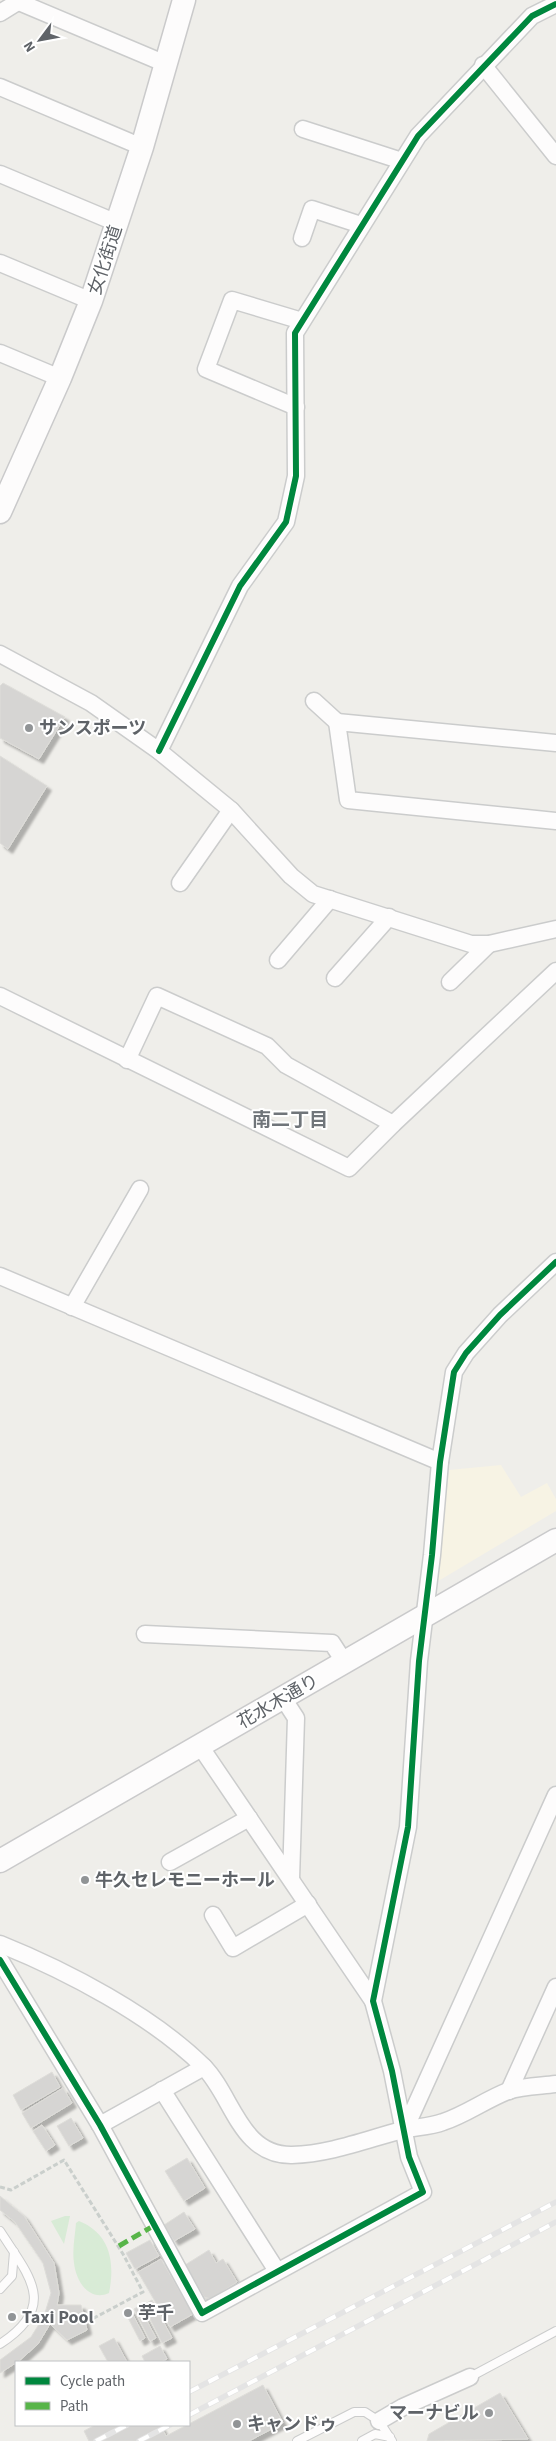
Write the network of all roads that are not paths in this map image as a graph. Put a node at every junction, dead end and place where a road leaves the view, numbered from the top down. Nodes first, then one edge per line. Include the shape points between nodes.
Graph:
1 (184, 0) edge
2 (17, 1) edge
3 (556, 4) edge
4 (0, 13) edge
5 (166, 64) junction
6 (483, 65) junction
7 (0, 87) edge
8 (303, 129) dead end
9 (142, 147) junction
10 (556, 156) edge
11 (402, 160) junction
12 (0, 174) edge
13 (117, 223) junction
14 (361, 225) junction
15 (302, 238) dead end
16 (0, 263) edge
17 (91, 301) junction
18 (302, 321) junction
19 (0, 352) edge
20 (60, 378) junction
21 (296, 406) junction
22 (0, 512) edge
23 (0, 654) edge
24 (314, 701) dead end
25 (336, 722) junction
26 (556, 743) edge
27 (159, 751) junction
28 (231, 810) junction
29 (556, 821) edge
30 (180, 883) dead end
31 (330, 899) junction
32 (389, 916) junction
33 (556, 929) edge
34 (489, 944) junction
35 (278, 960) dead end
36 (556, 971) edge
37 (335, 978) dead end
38 (450, 982) dead end
39 (0, 996) edge
40 (127, 1060) junction
41 (393, 1124) junction
42 (140, 1189) dead end
43 (556, 1262) edge
44 (0, 1276) edge
45 (72, 1307) junction
46 (440, 1462) junction
47 (556, 1540) edge
48 (426, 1617) junction
49 (145, 1634) dead end
50 (344, 1663) junction
51 (283, 1698) junction
52 (200, 1746) junction
53 (556, 1795) edge
54 (249, 1818) junction
55 (0, 1862) edge
56 (170, 1862) dead end
57 (291, 1879) junction
58 (308, 1904) junction
59 (212, 1915) dead end
60 (0, 1944) edge
61 (0, 1960) edge
62 (556, 1987) edge
63 (374, 2001) junction
64 (204, 2067) junction
65 (556, 2084) edge
66 (162, 2090) junction
67 (509, 2091) junction
68 (100, 2125) junction
69 (405, 2130) junction
70 (0, 2231) edge
71 (14, 2252) junction
72 (277, 2270) junction
73 (0, 2289) edge
74 (556, 2331) edge
75 (0, 2344) edge
76 (470, 2377) joint
77 (379, 2420) junction
78 (391, 2439) edge
79 (297, 2441) edge
80 (362, 2441) edge

1 - 5 street, 女化街道
2 - 4 street
2 - 5 street
3 - 6 street via 532,16
5 - 9 street, 女化街道
6 - 10 street
6 - 11 street via 418,136
7 - 9 street
8 - 11 street
9 - 13 street, 女化街道
11 - 14 street
12 - 13 street
13 - 17 street, 女化街道
14 - 15 street via 312,208
14 - 18 street
16 - 17 street
17 - 20 street, 女化街道
18 - 21 street via 295,333
18 - 21 street via 232,300 206,369
19 - 20 street
20 - 22 street, 女化街道
21 - 27 street via 296,476 286,522 240,586
23 - 27 street via 91,704
24 - 25 street
25 - 26 street
25 - 29 street via 348,800
27 - 28 street
28 - 30 street
28 - 31 street via 291,876 313,894
31 - 32 street
31 - 35 street
32 - 34 street via 471,944
32 - 37 street
33 - 34 street
34 - 38 street
36 - 41 street
39 - 40 street
40 - 41 street via 349,1168
40 - 41 street via 157,996 267,1046 286,1065
42 - 45 street
43 - 46 street via 500,1315 466,1353 454,1372
44 - 45 street
45 - 46 street
46 - 48 street
47 - 48 street, 花水木通り
48 - 50 street, 花水木通り
48 - 63 street via 408,1827
49 - 50 street via 332,1643
50 - 51 street, 花水木通り
51 - 52 street, 花水木通り
51 - 57 street via 296,1718
52 - 54 street
52 - 55 street, 花水木通り
53 - 69 street
54 - 56 street
54 - 57 street
57 - 58 street
58 - 59 street via 233,1948
58 - 63 street
60 - 64 street via 33,1957 115,2001
61 - 68 street
62 - 67 street
63 - 69 street
64 - 66 street
64 - 69 street via 251,2140 263,2148 289,2155 322,2153
65 - 67 street
66 - 68 street
66 - 72 street
67 - 69 street via 443,2122
68 - 72 street via 202,2313
69 - 72 street via 410,2157 423,2192
70 - 71 lane
71 - 73 lane via 12,2276
71 - 75 lane via 27,2272 35,2299 24,2326
74 - 76 lane
76 - 77 street
77 - 78 lane
77 - 79 lane via 365,2412 354,2412
78 - 80 lane via 375,2434

